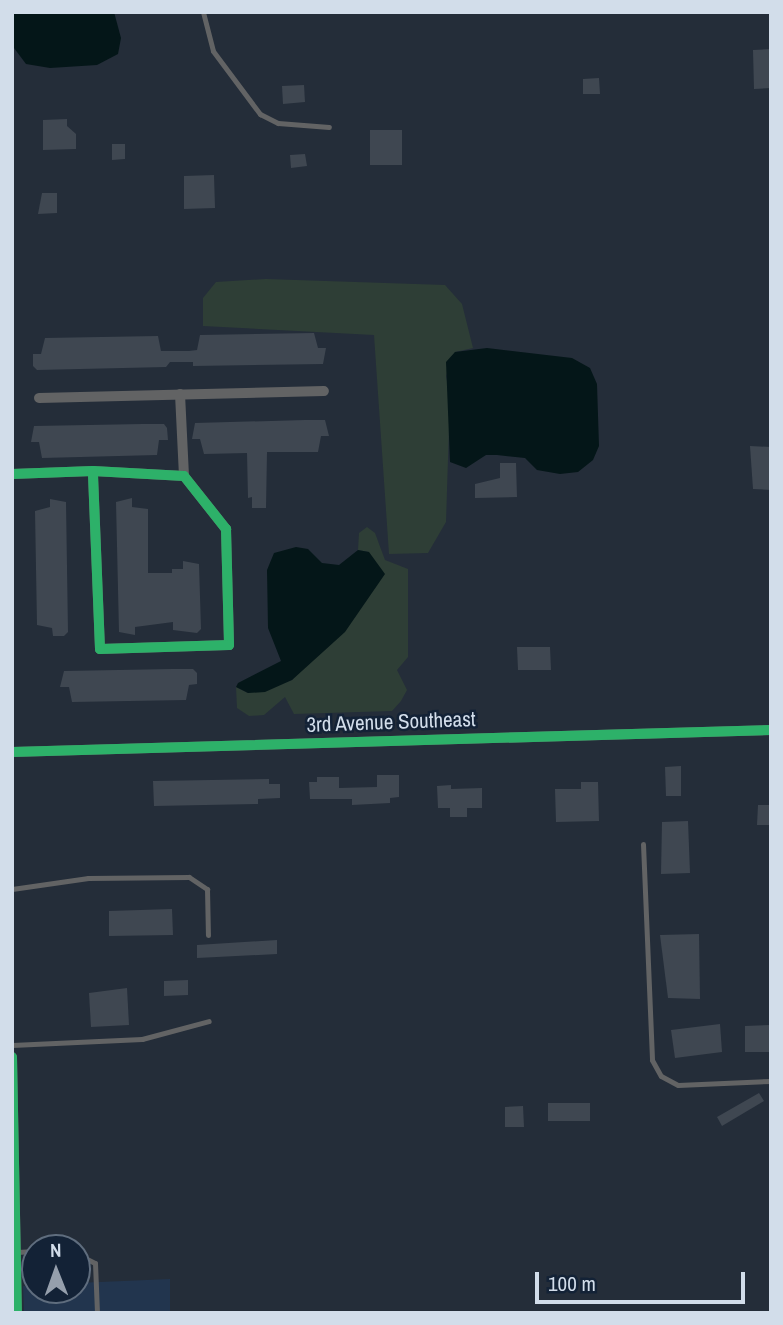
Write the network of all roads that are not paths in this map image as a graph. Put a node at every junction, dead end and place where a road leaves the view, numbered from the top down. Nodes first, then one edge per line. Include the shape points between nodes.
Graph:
1 (203, 12) edge
2 (329, 127) dead end
3 (324, 391) dead end
4 (180, 394) junction
5 (39, 398) dead end
6 (93, 471) junction
7 (12, 474) edge
8 (184, 476) junction
9 (771, 730) edge
10 (12, 752) edge
11 (643, 844) dead end
12 (12, 889) edge
13 (208, 934) dead end
14 (209, 1021) dead end
15 (12, 1045) edge
16 (12, 1057) edge
17 (771, 1081) edge
18 (16, 1252) junction
19 (21, 1252) edge
20 (91, 1261) edge
21 (17, 1313) edge
22 (97, 1313) edge

1 - 2 lane via 213,51 260,114 278,123
3 - 4 street
4 - 5 street
4 - 8 street
6 - 7 street
6 - 8 street
6 - 8 street via 100,649 229,645 226,529
9 - 10 street, 3rd Avenue Southeast
11 - 17 lane via 652,1060 661,1076 678,1084
12 - 13 lane via 88,878 189,877 207,889
14 - 15 lane via 133,1040
16 - 18 street
18 - 19 lane
18 - 21 street
20 - 22 lane via 95,1263

